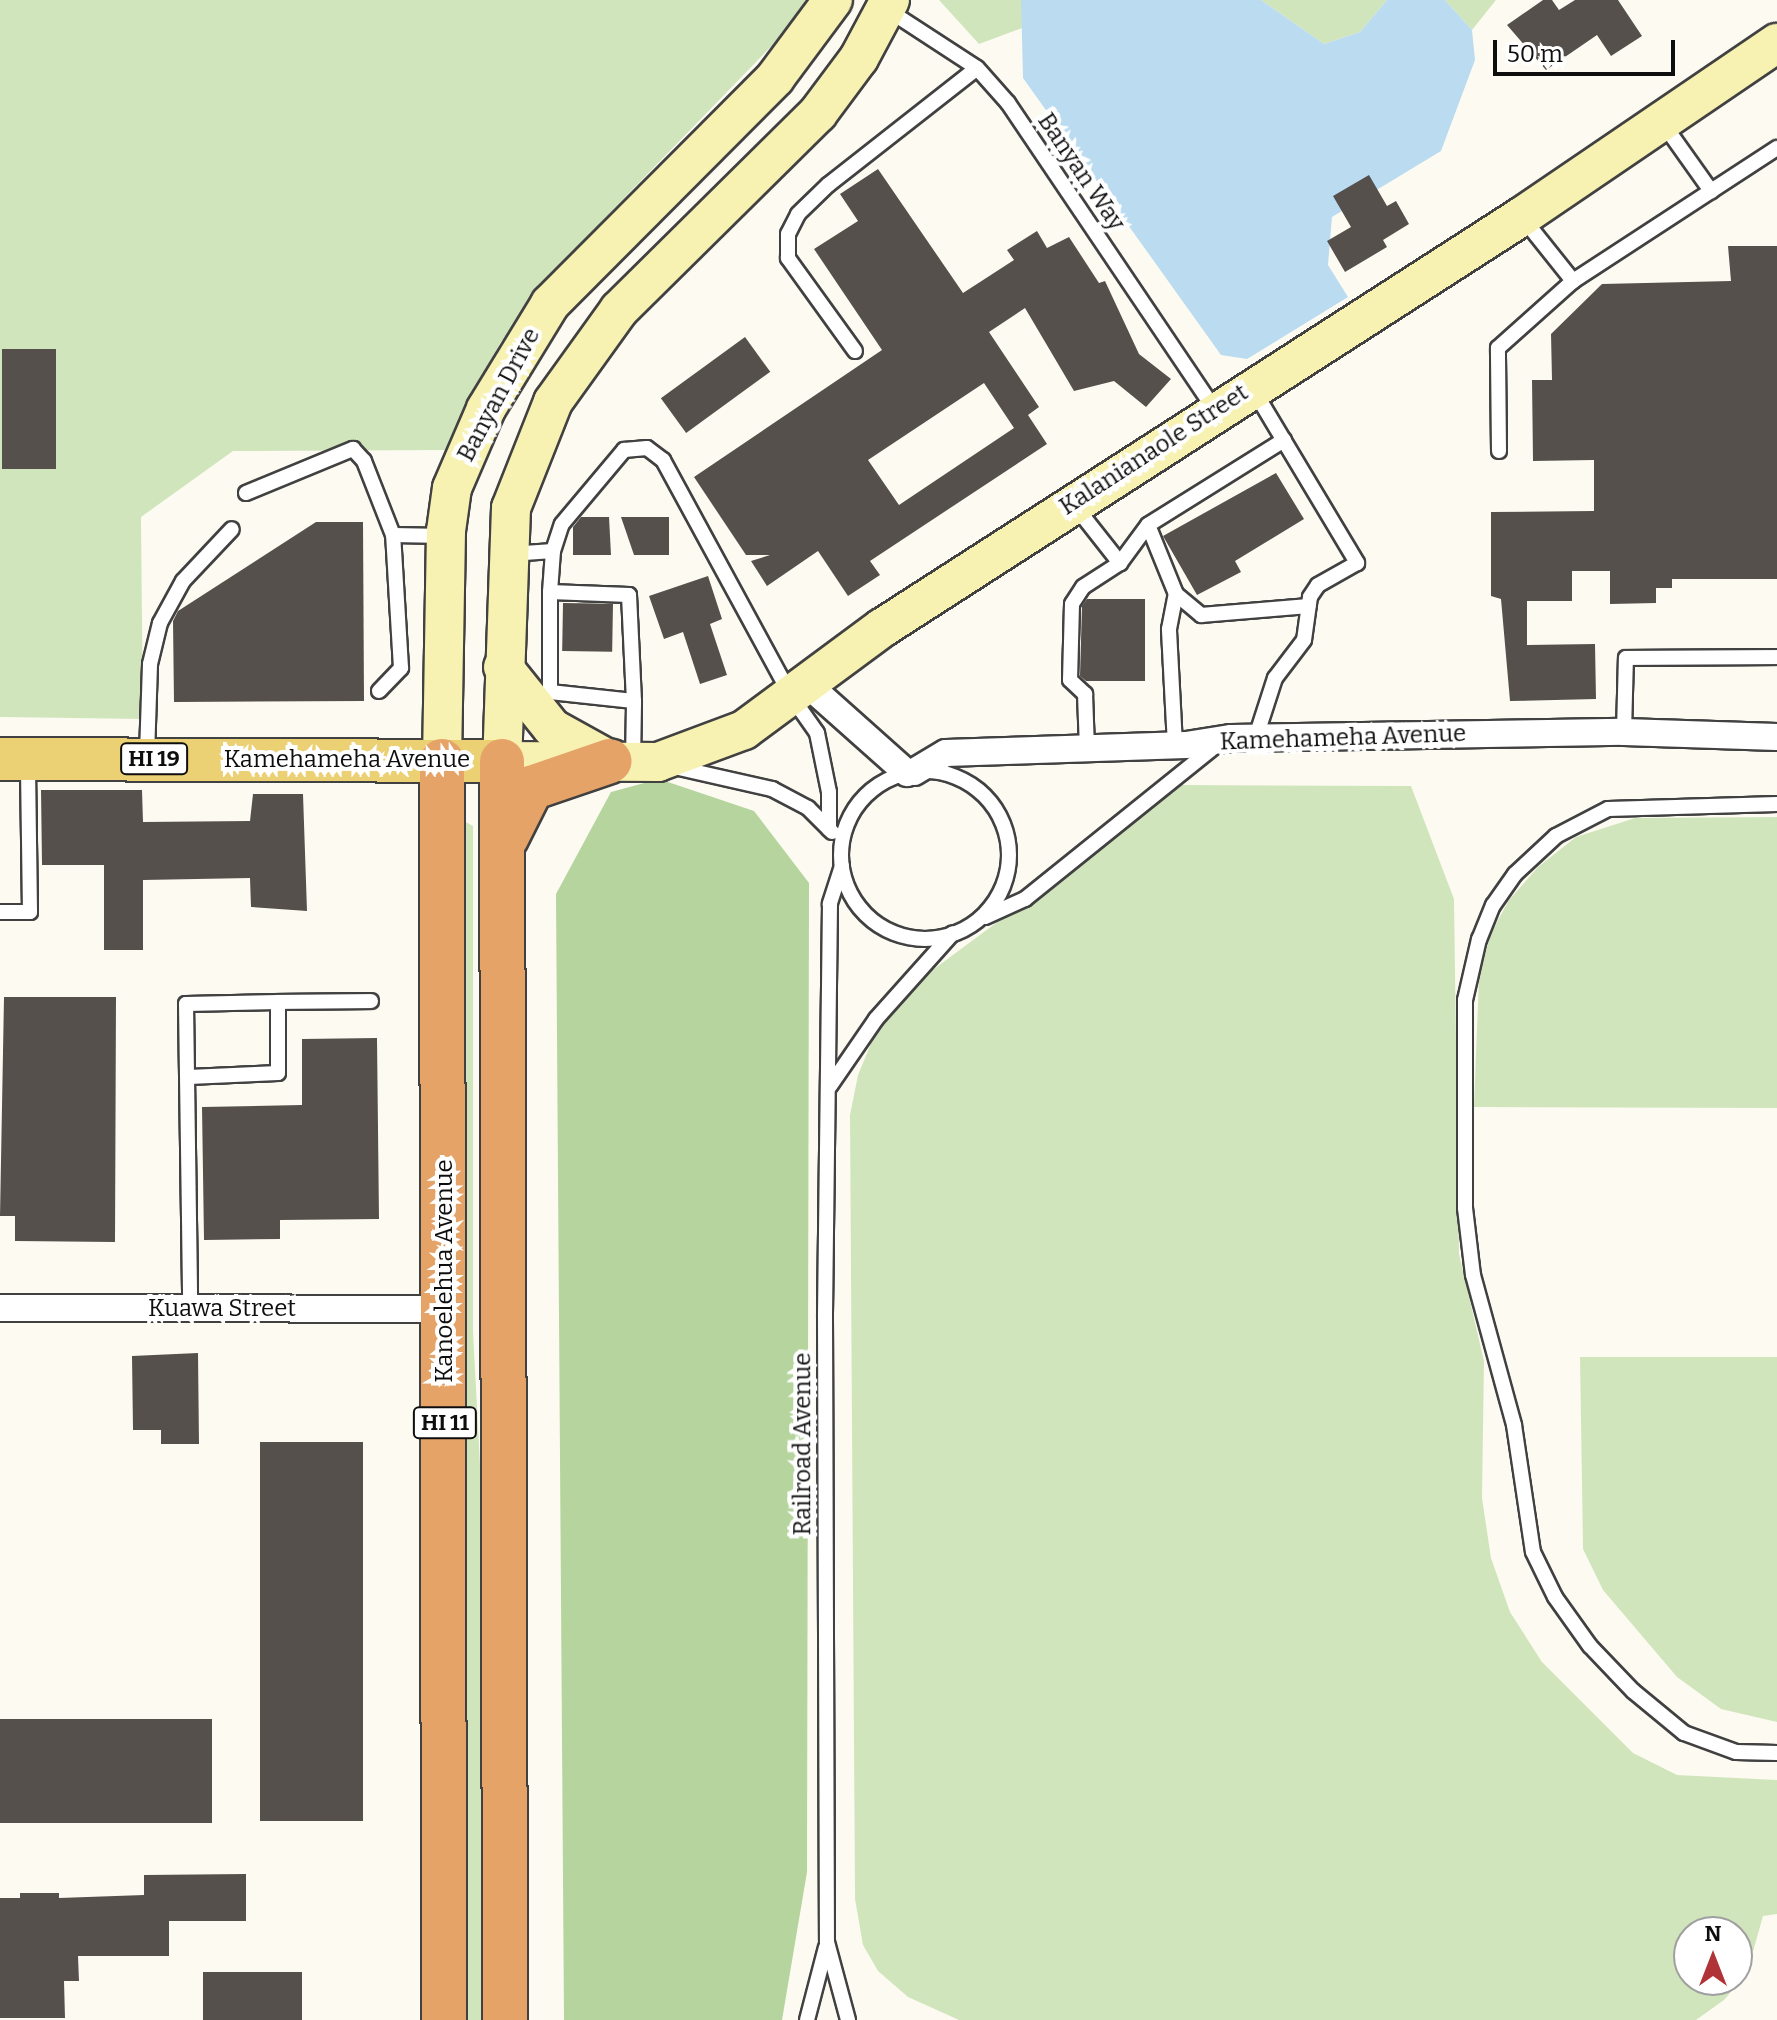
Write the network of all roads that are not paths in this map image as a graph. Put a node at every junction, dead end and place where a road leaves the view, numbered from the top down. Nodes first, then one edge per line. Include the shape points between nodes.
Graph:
1 (833, 0) edge
2 (882, 3) edge
3 (1777, 43) edge
4 (977, 68) junction
5 (1662, 122) junction
6 (1777, 148) edge
7 (1711, 191) junction
8 (1521, 217) junction
9 (1573, 281) junction
10 (855, 351) dead end
11 (1252, 387) junction
12 (1215, 410) junction
13 (1284, 440) junction
14 (1499, 451) dead end
15 (246, 493) dead end
16 (1072, 503) junction
17 (1148, 525) junction
18 (232, 529) dead end
19 (393, 535) junction
20 (446, 536) junction
21 (553, 551) junction
22 (506, 554) junction
23 (1120, 563) junction
24 (550, 592) junction
25 (1176, 594) junction
26 (1309, 606) junction
27 (1777, 657) edge
28 (503, 667) junction
29 (799, 690) junction
30 (379, 691) dead end
31 (634, 701) junction
32 (1624, 732) junction
33 (1243, 737) junction
34 (1777, 737) edge
35 (1175, 745) junction
36 (1087, 748) junction
37 (14, 759) edge
38 (147, 759) junction
39 (442, 761) junction
40 (502, 761) junction
41 (634, 761) junction
42 (910, 772) junction
43 (1777, 804) edge
44 (829, 829) junction
45 (842, 843) junction
46 (503, 848) junction
47 (842, 866) junction
48 (0, 912) edge
49 (981, 919) junction
50 (953, 933) junction
51 (371, 1001) dead end
52 (278, 1002) junction
53 (189, 1077) junction
54 (829, 1087) junction
55 (0, 1308) edge
56 (190, 1309) junction
57 (445, 1309) junction
58 (1777, 1753) edge
59 (827, 1942) junction
60 (444, 2020) edge
61 (505, 2020) edge
62 (807, 2020) edge
63 (848, 2020) edge

1 - 20 street, Banyan Drive via 795,57 542,315 493,397 452,488
2 - 4 lane, Banyan Way
2 - 22 street via 859,58 818,113 619,310 572,370 522,472
3 - 5 street, Kalanianaole Street
4 - 10 lane via 828,185 798,214 788,234 788,258
4 - 12 lane, Banyan Way via 1008,103
5 - 7 lane
5 - 8 street, Kalanianaole Street
6 - 7 lane
7 - 9 lane
8 - 9 lane
8 - 11 street, Kalanianaole Street
9 - 14 lane via 1498,348
11 - 12 street, Kalanianaole Street
11 - 13 lane
12 - 16 street, Kalanianaole Street
13 - 17 lane
13 - 26 lane via 1357,563 1318,585
15 - 19 lane via 353,449 364,461
16 - 23 lane
16 - 29 street, Kalanianaole Street via 882,628
17 - 23 lane
17 - 25 lane
18 - 38 lane via 183,581 160,623 150,664
19 - 20 lane
19 - 30 lane via 401,668
20 - 39 street, Banyan Drive
21 - 22 lane
21 - 24 lane
21 - 29 lane via 562,524 624,450 647,448 663,460
22 - 28 street
23 - 36 lane via 1083,587 1072,604 1070,680 1085,694
24 - 31 lane via 550,692
24 - 31 lane via 629,595
25 - 26 lane via 1201,615
25 - 35 lane via 1169,629
26 - 33 lane via 1304,640 1275,678
27 - 32 lane via 1626,658
28 - 40 street
28 - 41 street via 552,728
29 - 41 street, Kalanianaole Street / HI 19 via 744,730
29 - 42 street
29 - 44 lane via 817,733 829,792
31 - 41 lane
32 - 33 street, Kamehameha Avenue
32 - 34 street, Kamehameha Avenue
33 - 35 street, Kamehameha Avenue
33 - 49 lane via 1203,753 1025,899
35 - 36 street, Kamehameha Avenue
36 - 42 street, Kamehameha Avenue via 946,753
37 - 38 main road, Kamehameha Avenue / HI 19
37 - 48 lane via 30,912
38 - 39 main road, Kamehameha Avenue / HI 19
39 - 40 main road, Kamehameha Avenue / HI 19
39 - 57 highway, Kanoelehua Avenue / HI 11
40 - 41 street, Kalanianaole Street / HI 19
40 - 46 highway, HI 11
41 - 44 lane via 772,789 808,808
41 - 46 highway via 531,788
42 - 45 lane via 867,794 853,811
42 - 49 lane via 951,775 974,786 1005,826 1007,876
43 - 58 lane via 1608,809 1556,836 1515,874 1479,939 1465,1000 1465,1208 1473,1275 1514,1425 1533,1552 1555,1597 1590,1646 1684,1733 1736,1752
44 - 45 lane
45 - 47 lane
46 - 61 highway, HI 11
47 - 50 lane via 853,897 885,928 908,937
47 - 54 lane, Railroad Avenue via 830,904
49 - 50 lane
50 - 54 lane via 876,1019
51 - 52 lane
52 - 53 lane via 278,1073
52 - 53 lane via 186,1004
53 - 56 lane
54 - 59 lane, Railroad Avenue
55 - 56 street, Kuawa Street
56 - 57 street, Kuawa Street
57 - 60 highway, Kanoelehua Avenue / HI 11
59 - 62 lane
59 - 63 lane, Railroad Avenue

